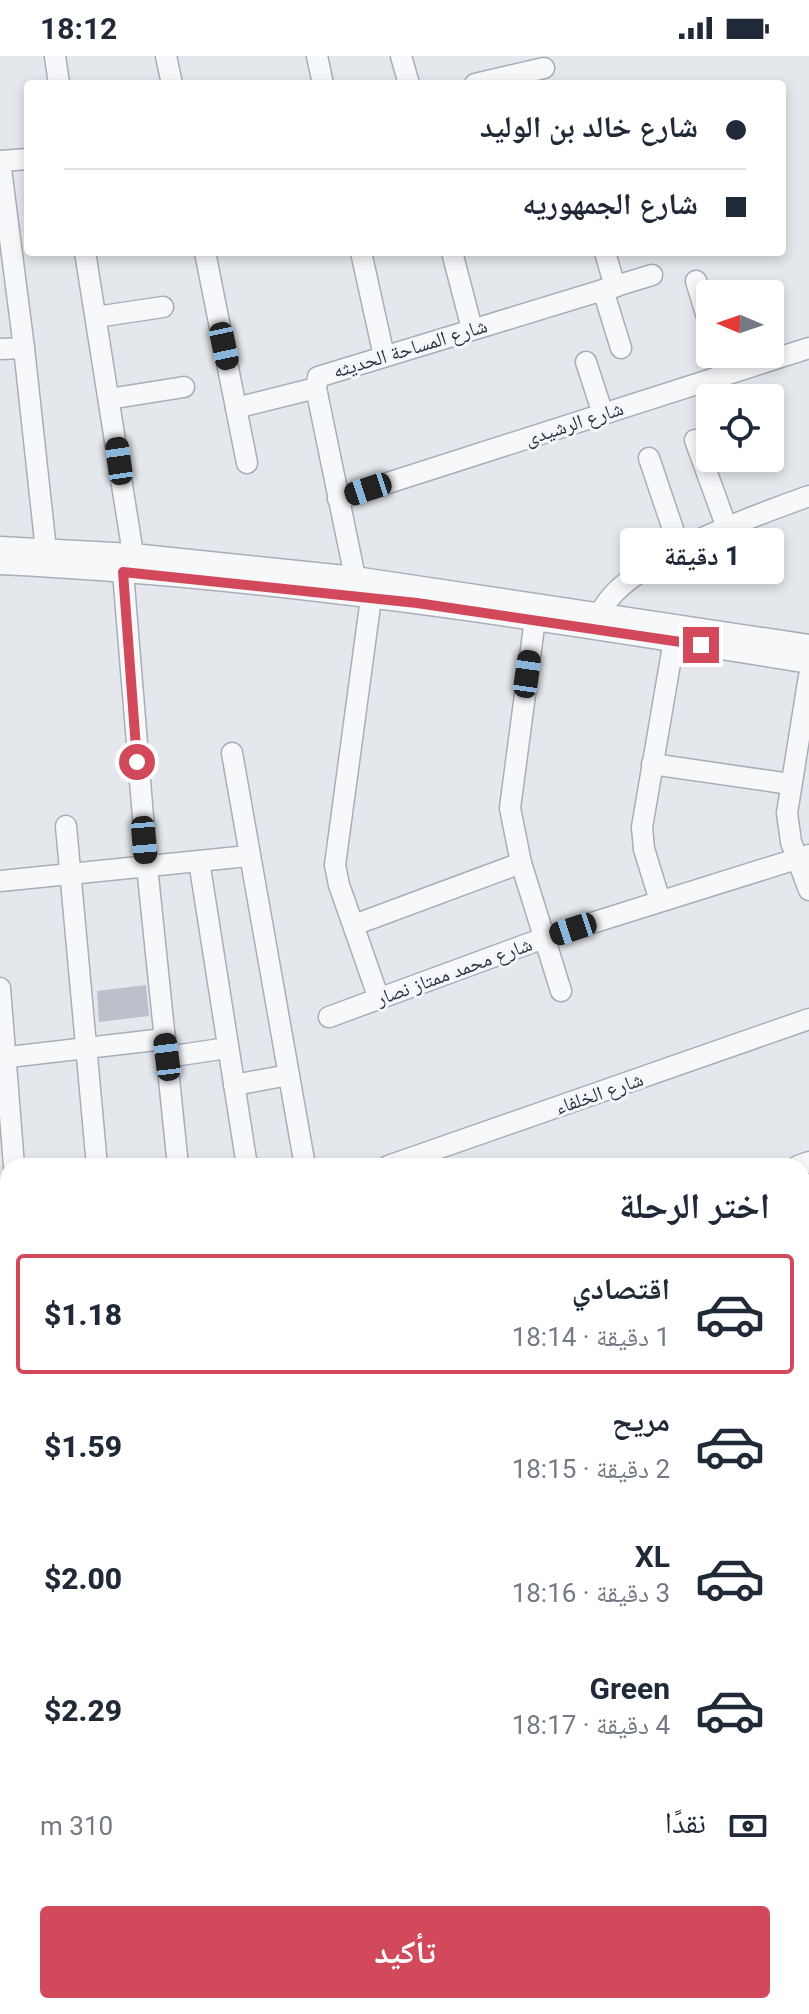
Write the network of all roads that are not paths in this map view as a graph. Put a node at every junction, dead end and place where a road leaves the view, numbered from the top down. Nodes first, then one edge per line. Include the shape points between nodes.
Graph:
1 (55, 56) edge
2 (166, 56) edge
3 (317, 56) edge
4 (401, 56) edge
5 (545, 69) edge
6 (58, 80) edge
7 (171, 80) edge
8 (322, 80) edge
9 (408, 80) edge
10 (494, 80) edge
11 (24, 159) edge
12 (0, 161) edge
13 (86, 256) edge
14 (206, 256) edge
15 (362, 256) edge
16 (453, 256) edge
17 (605, 256) edge
18 (652, 275) dead end
19 (609, 288) junction
20 (163, 307) dead end
21 (96, 317) junction
22 (472, 329) junction
23 (24, 348) junction
24 (621, 348) dead end
25 (809, 348) edge
26 (0, 349) edge
27 (384, 356) junction
28 (586, 362) dead end
29 (723, 368) edge
30 (725, 375) junction
31 (184, 387) dead end
32 (316, 388) junction
33 (109, 399) junction
34 (236, 408) junction
35 (603, 414) junction
36 (695, 440) dead end
37 (649, 458) dead end
38 (247, 463) dead end
39 (809, 496) edge
40 (338, 499) junction
41 (727, 528) junction
42 (0, 547) edge
43 (679, 547) junction
44 (46, 550) junction
45 (128, 563) junction
46 (0, 564) edge
47 (355, 577) junction
48 (371, 598) junction
49 (535, 619) junction
50 (598, 620) junction
51 (643, 627) junction
52 (674, 640) junction
53 (809, 645) edge
54 (809, 663) edge
55 (809, 676) edge
56 (232, 753) dead end
57 (652, 764) junction
58 (790, 784) junction
59 (66, 826) dead end
60 (248, 856) junction
61 (803, 857) edge
62 (199, 861) junction
63 (521, 863) junction
64 (147, 866) junction
65 (71, 874) junction
66 (0, 881) edge
67 (809, 890) edge
68 (660, 901) junction
69 (354, 925) junction
70 (544, 938) junction
71 (0, 988) edge
72 (561, 991) dead end
73 (379, 999) junction
74 (329, 1017) dead end
75 (809, 1019) edge
76 (87, 1048) junction
77 (166, 1048) junction
78 (227, 1048) junction
79 (3, 1058) edge
80 (289, 1075) junction
81 (234, 1085) junction
82 (13, 1158) edge
83 (96, 1158) edge
84 (177, 1158) edge
85 (246, 1158) edge
86 (304, 1158) edge
87 (411, 1158) edge

1 - 6 street
2 - 7 street
3 - 8 street
4 - 9 street
5 - 10 street
11 - 12 street
12 - 23 street
13 - 21 street
14 - 34 street
15 - 27 street
16 - 22 street
17 - 19 street
18 - 19 street, شارع المساحة الحديثه
19 - 22 street, شارع المساحة الحديثه
19 - 24 street
20 - 21 street
21 - 33 street
22 - 27 street, شارع المساحة الحديثه
23 - 26 street
23 - 44 street
25 - 30 street, شارع الرشيدى
27 - 32 street, شارع المساحة الحديثه via 321,374
28 - 35 street
29 - 30 street
30 - 35 street, شارع الرشيدى
31 - 33 street
32 - 34 street
32 - 40 street, شارع المساحة الحديثه
33 - 45 street
34 - 38 street
35 - 40 street, شارع الرشيدى
36 - 41 street
37 - 43 street
39 - 41 street
40 - 47 street, شارع المساحة الحديثه
41 - 43 street
42 - 44 street
43 - 50 street via 637,575
44 - 45 street
45 - 46 street
45 - 47 street
45 - 48 street
45 - 64 street
47 - 50 street
48 - 49 street
48 - 69 street via 334,855
49 - 50 street
49 - 63 street via 510,795
50 - 51 street
51 - 52 street
51 - 53 street
52 - 54 street
52 - 57 street
55 - 58 street
56 - 60 street
57 - 58 street
57 - 68 street via 642,838
58 - 61 street via 788,827
59 - 65 street
60 - 62 street
60 - 80 street
61 - 67 street
61 - 68 street, شارع محمد ممتاز نصار
62 - 64 street
62 - 78 street
63 - 69 street
63 - 70 street
64 - 65 street
64 - 77 street
65 - 66 street
65 - 76 street
68 - 70 street, شارع محمد ممتاز نصار
69 - 73 street
70 - 72 street
70 - 73 street, شارع محمد ممتاز نصار
71 - 79 street
73 - 74 street, شارع محمد ممتاز نصار
75 - 87 street, شارع الخلفاء
76 - 77 street
76 - 79 street
76 - 83 street
77 - 78 street
77 - 84 street
78 - 81 street
79 - 82 street
80 - 81 street
80 - 86 street
81 - 85 street

